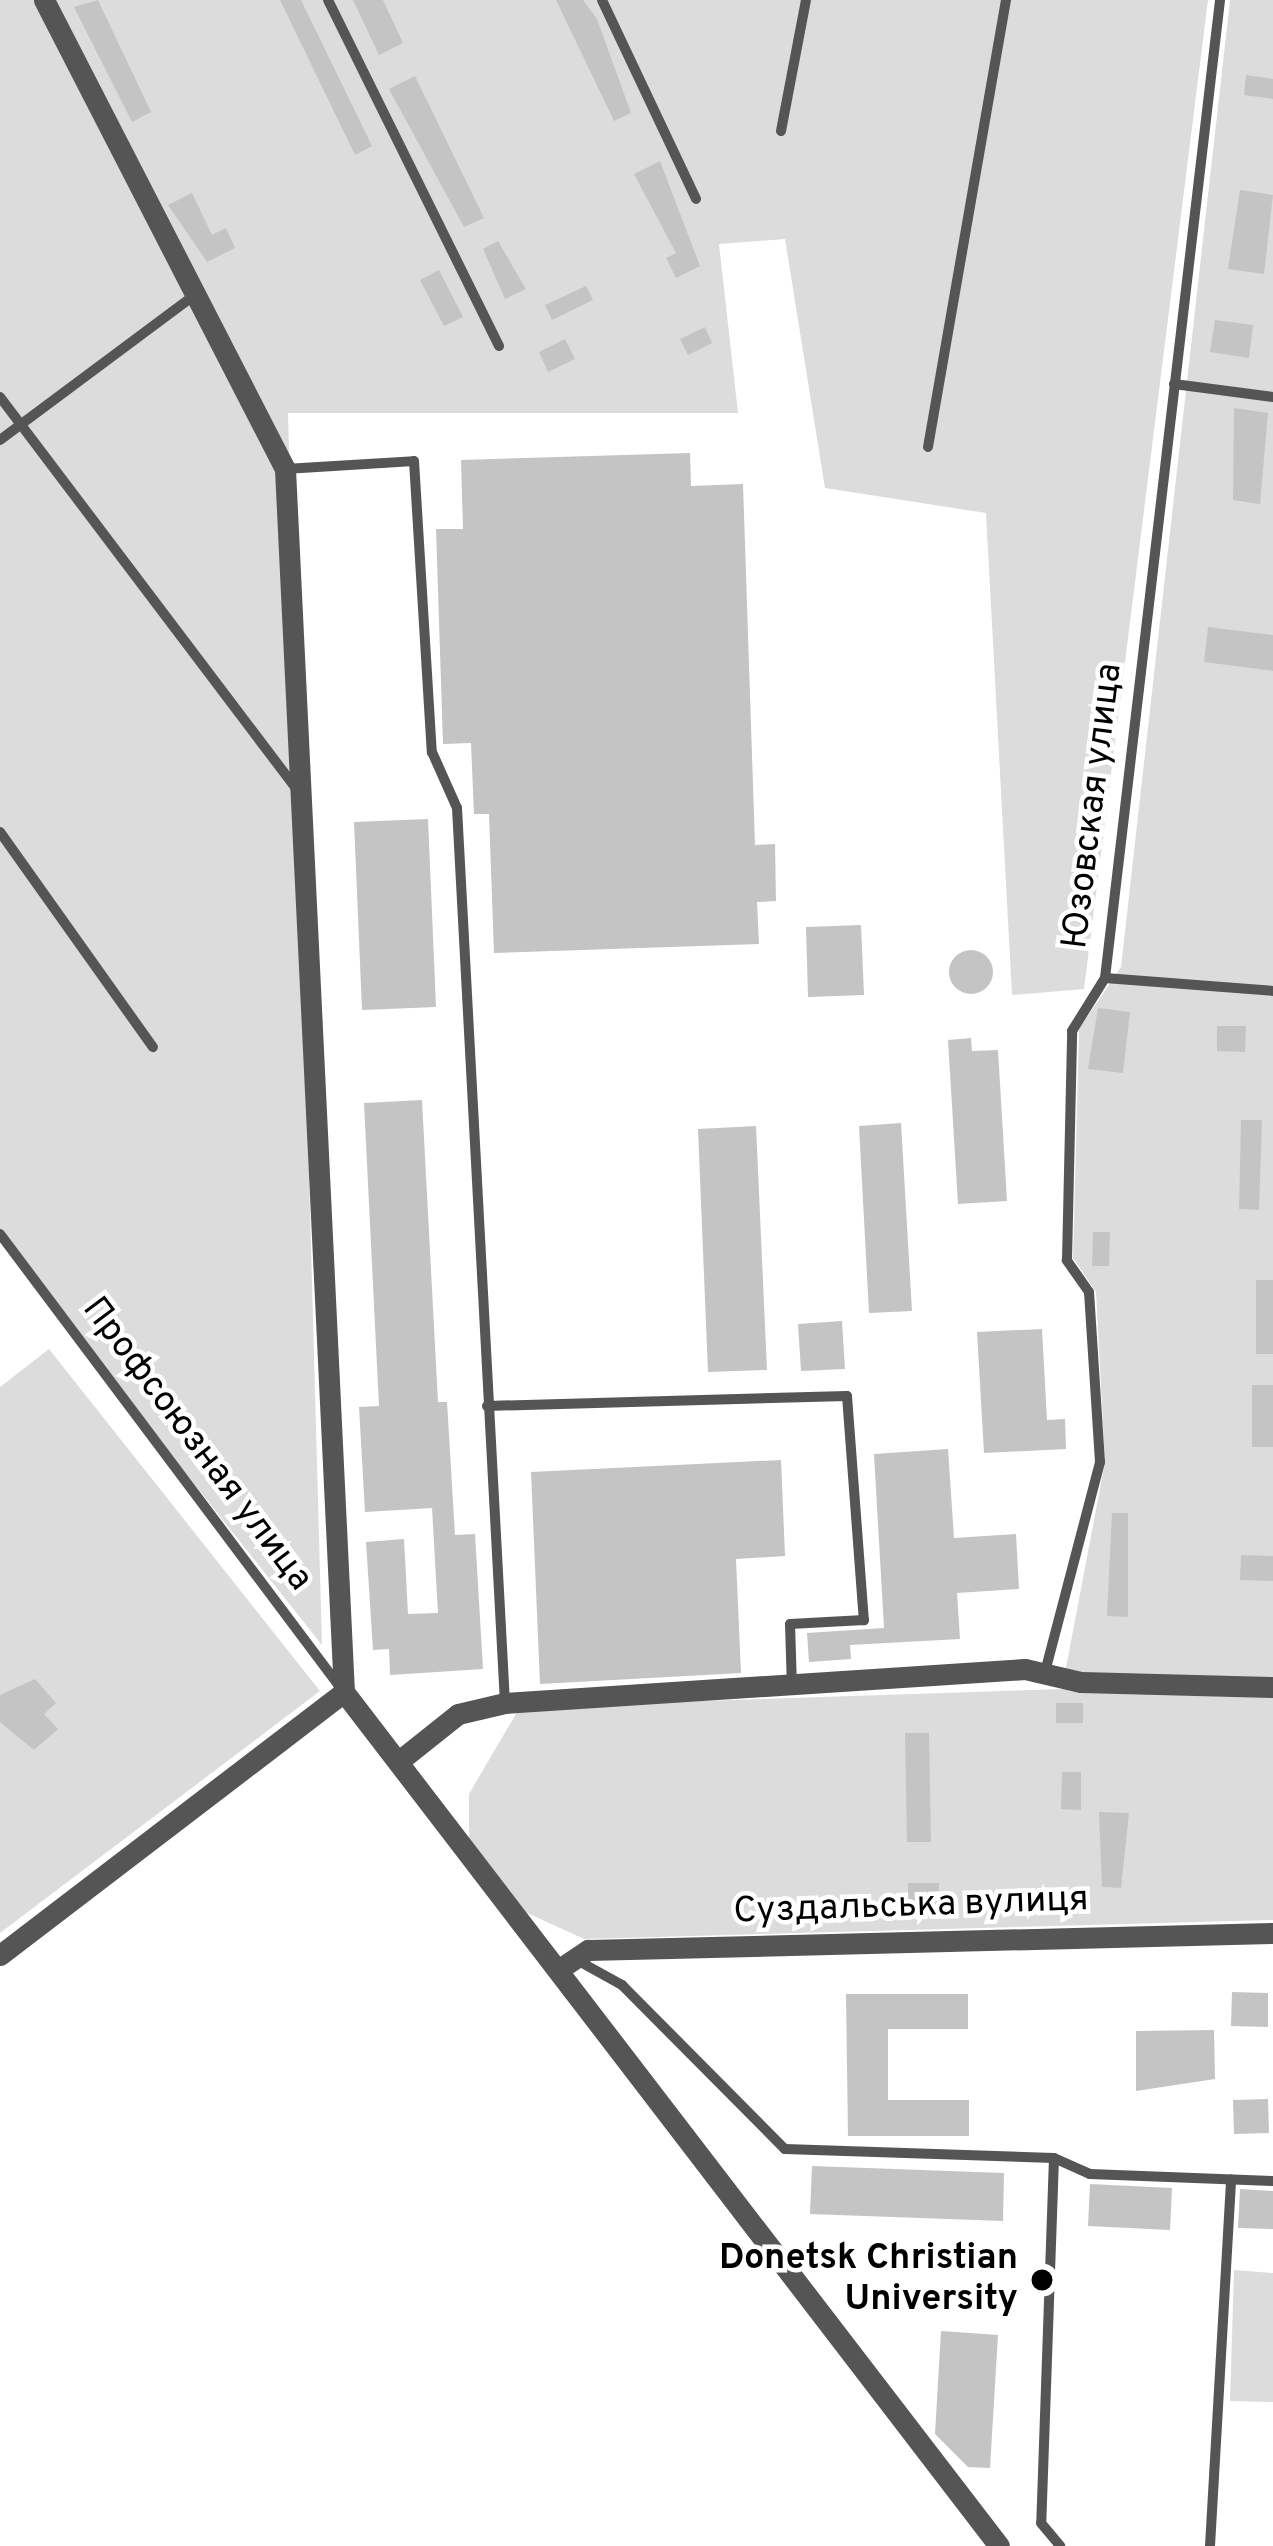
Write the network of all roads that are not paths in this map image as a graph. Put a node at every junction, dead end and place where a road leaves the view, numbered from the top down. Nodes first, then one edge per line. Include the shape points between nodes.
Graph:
1 (44, 0) edge
2 (328, 0) edge
3 (602, 0) edge
4 (806, 0) edge
5 (1006, 0) edge
6 (1220, 0) edge
7 (781, 131) dead end
8 (696, 199) dead end
9 (192, 297) junction
10 (500, 346) dead end
11 (1174, 384) junction
12 (0, 397) edge
13 (1273, 397) edge
14 (20, 424) junction
15 (0, 440) edge
16 (928, 447) dead end
17 (285, 469) junction
18 (302, 796) junction
19 (0, 832) edge
20 (1105, 978) junction
21 (1273, 991) edge
22 (153, 1047) dead end
23 (0, 1234) edge
24 (487, 1406) junction
25 (1045, 1672) junction
26 (1273, 1687) edge
27 (792, 1690) junction
28 (344, 1692) junction
29 (505, 1702) junction
30 (399, 1761) junction
31 (1273, 1934) edge
32 (0, 1955) edge
33 (566, 1964) junction
34 (1054, 2158) junction
35 (1231, 2180) junction
36 (1273, 2181) edge
37 (999, 2546) edge
38 (1060, 2546) edge
39 (1210, 2546) edge

1 - 9 street
2 - 10 lane
3 - 8 lane
4 - 7 lane
5 - 16 lane
6 - 11 lane, Юзовская улица
9 - 14 lane
9 - 17 street
11 - 13 lane
11 - 20 lane, Юзовская улица
12 - 14 lane
14 - 15 lane
14 - 18 lane
17 - 18 street
17 - 24 lane via 414,461 432,752 457,808
18 - 28 street
19 - 22 lane
20 - 21 lane
20 - 25 lane, Юзовская улица via 1072,1031 1067,1259 1089,1292 1100,1462
23 - 28 lane, Профсоюзная улица
24 - 27 lane via 848,1396 864,1620 790,1624
24 - 29 lane
25 - 26 street
25 - 27 street
27 - 29 street
28 - 30 street
28 - 32 street
29 - 30 street via 458,1714
30 - 33 street
31 - 33 street, Суздальська вулиця
33 - 34 lane via 622,1985 785,2149
33 - 37 street
34 - 35 lane via 1090,2174
34 - 38 lane via 1041,2523
35 - 36 lane
35 - 39 lane

